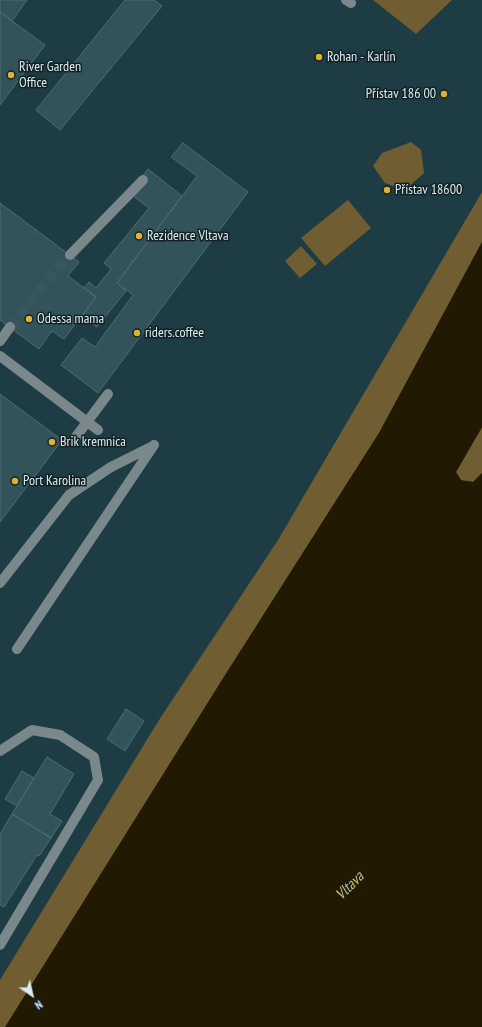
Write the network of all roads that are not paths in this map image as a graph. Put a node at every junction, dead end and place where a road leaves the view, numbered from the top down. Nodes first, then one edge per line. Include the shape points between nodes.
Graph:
1 (143, 180) dead end
2 (70, 255) tunnel mouth
3 (10, 327) tunnel mouth
4 (0, 341) edge
5 (0, 356) edge
6 (108, 394) dead end
7 (87, 422) junction
8 (98, 430) dead end
9 (75, 438) dead end
10 (0, 583) edge
11 (17, 649) dead end
12 (0, 751) edge
13 (0, 945) edge

1 - 2 street
3 - 4 street
5 - 7 street
6 - 7 street
7 - 8 street
7 - 9 street
10 - 11 street via 69,495 112,467 154,445
12 - 13 street via 32,730 60,735 94,757 98,780

